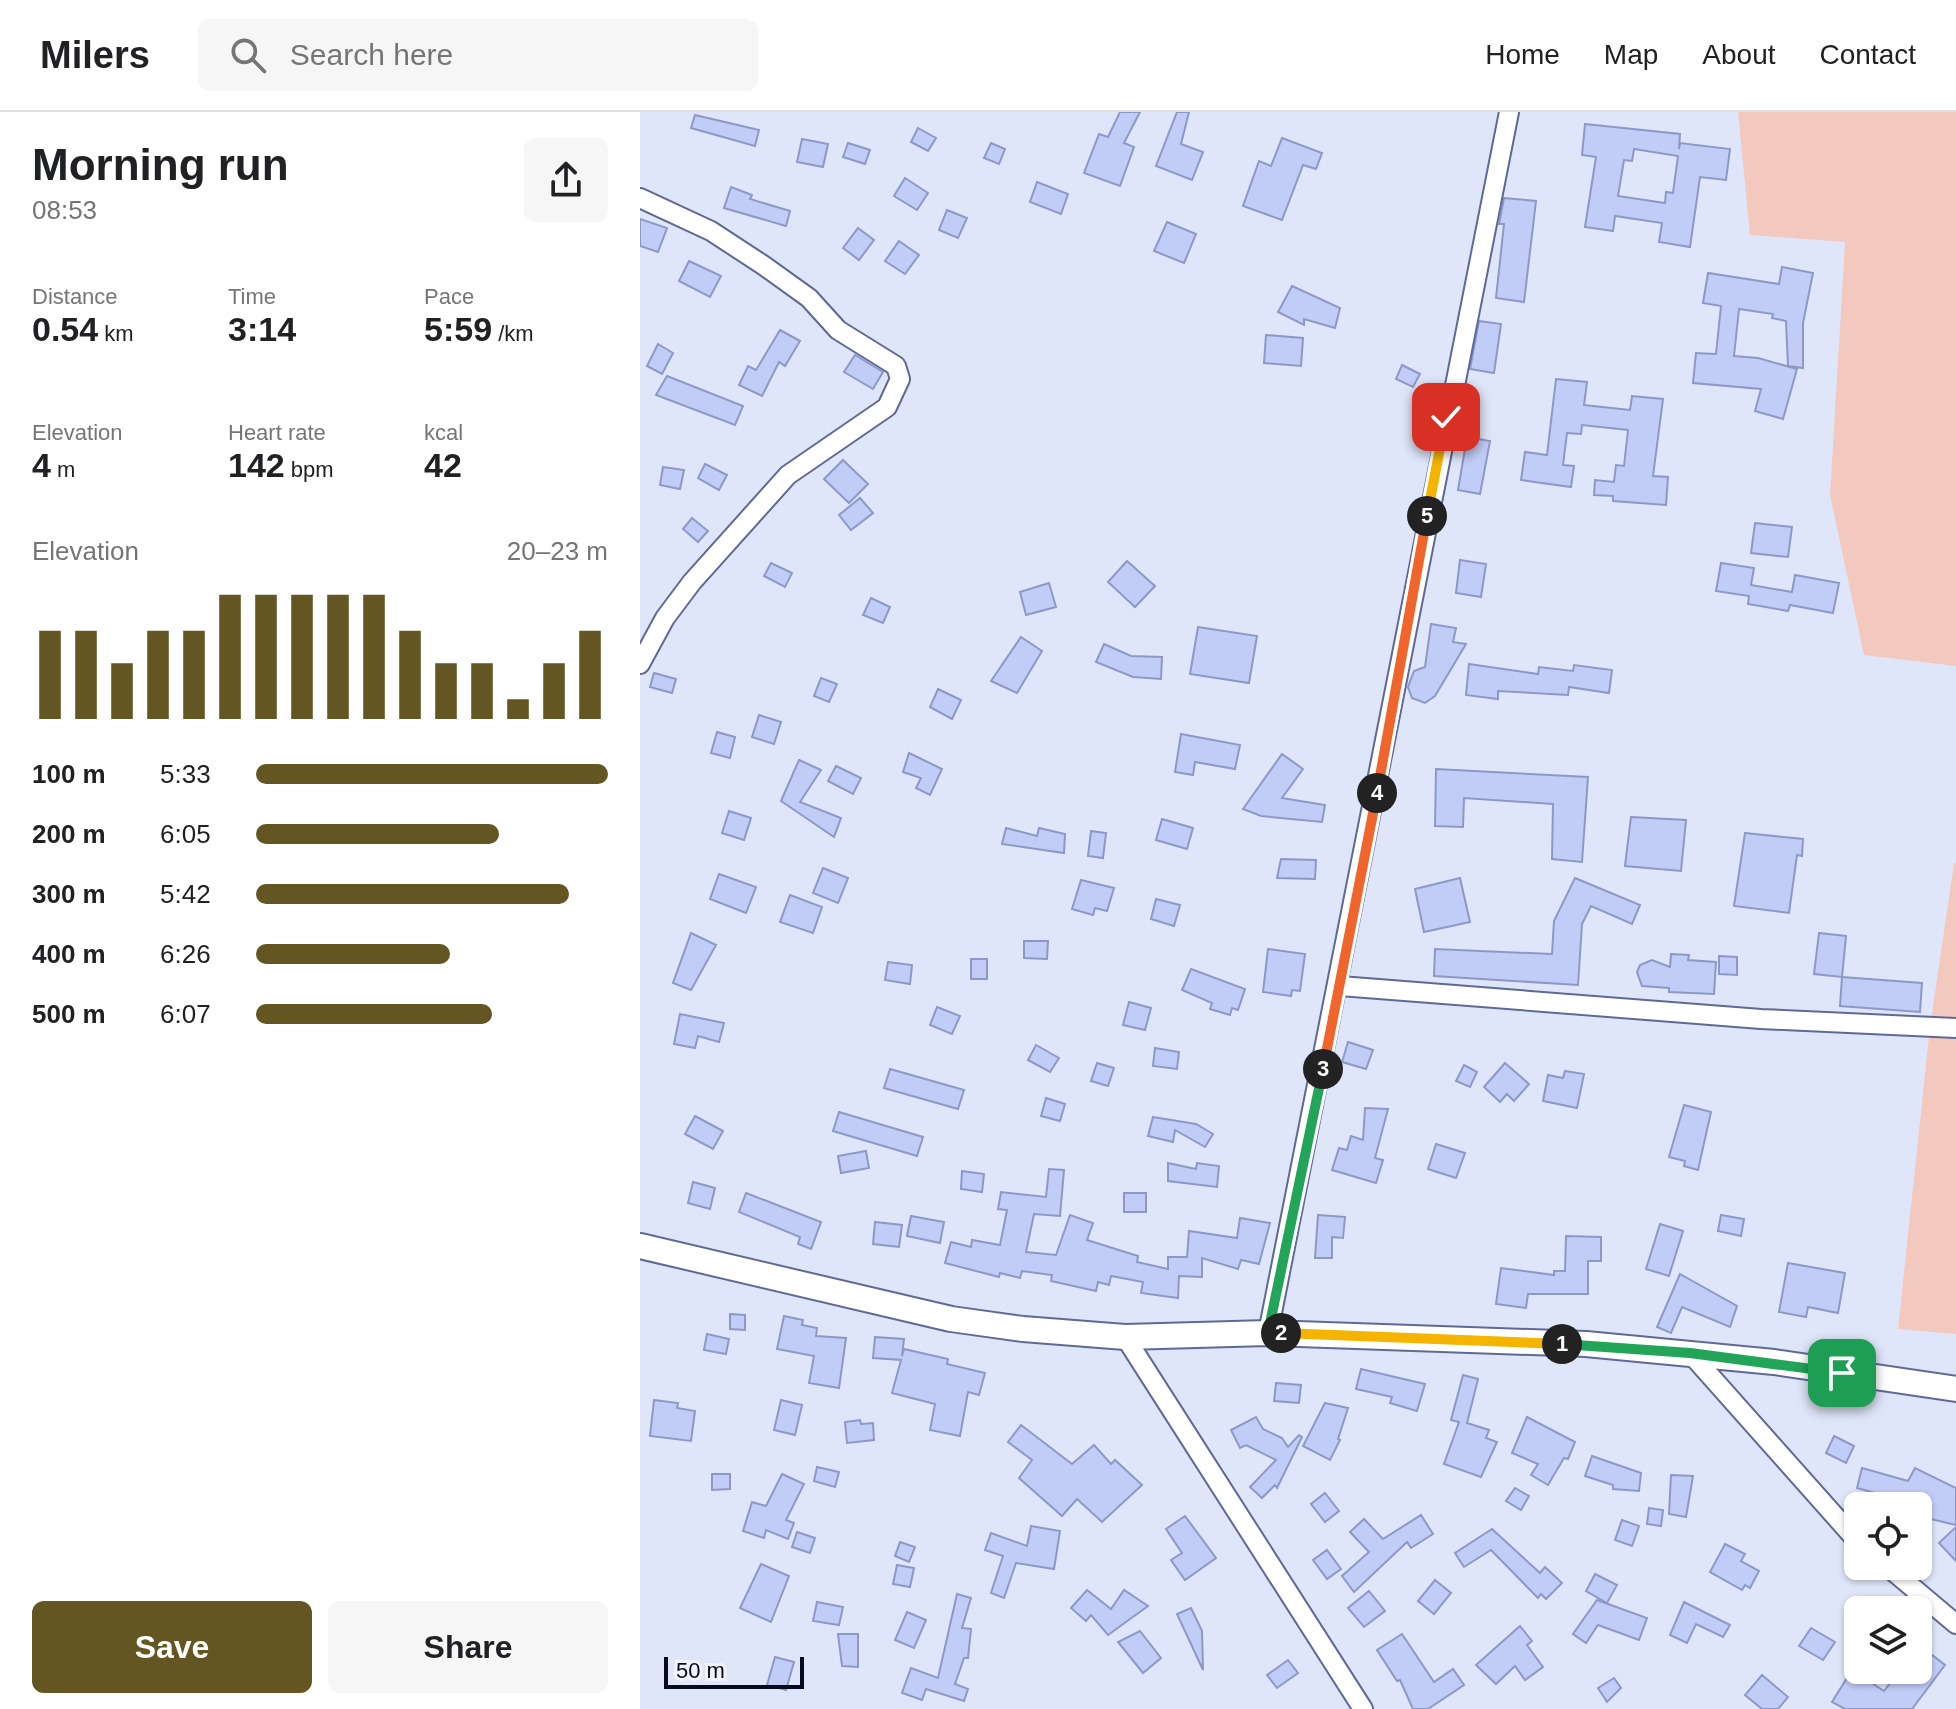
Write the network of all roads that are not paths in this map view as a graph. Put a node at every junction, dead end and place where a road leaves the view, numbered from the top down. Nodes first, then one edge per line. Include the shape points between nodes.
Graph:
1 (1509, 112) edge
2 (640, 198) edge
3 (640, 664) edge
4 (1340, 986) junction
5 (1956, 1028) edge
6 (640, 1246) edge
7 (1268, 1333) junction
8 (1125, 1337) junction
9 (1690, 1353) junction
10 (1956, 1389) edge
11 (1844, 1526) edge
12 (1904, 1580) edge
13 (1956, 1624) edge
14 (1363, 1709) edge

1 - 4 street via 1408,612
2 - 3 street via 711,231 763,265 809,298 838,330 896,366 900,379 887,407 788,475 692,582
4 - 5 street via 1761,1019
4 - 7 street
6 - 8 main road via 951,1319
7 - 8 main road
7 - 9 main road via 1586,1344
8 - 14 street
9 - 10 main road
9 - 11 street
12 - 13 street

